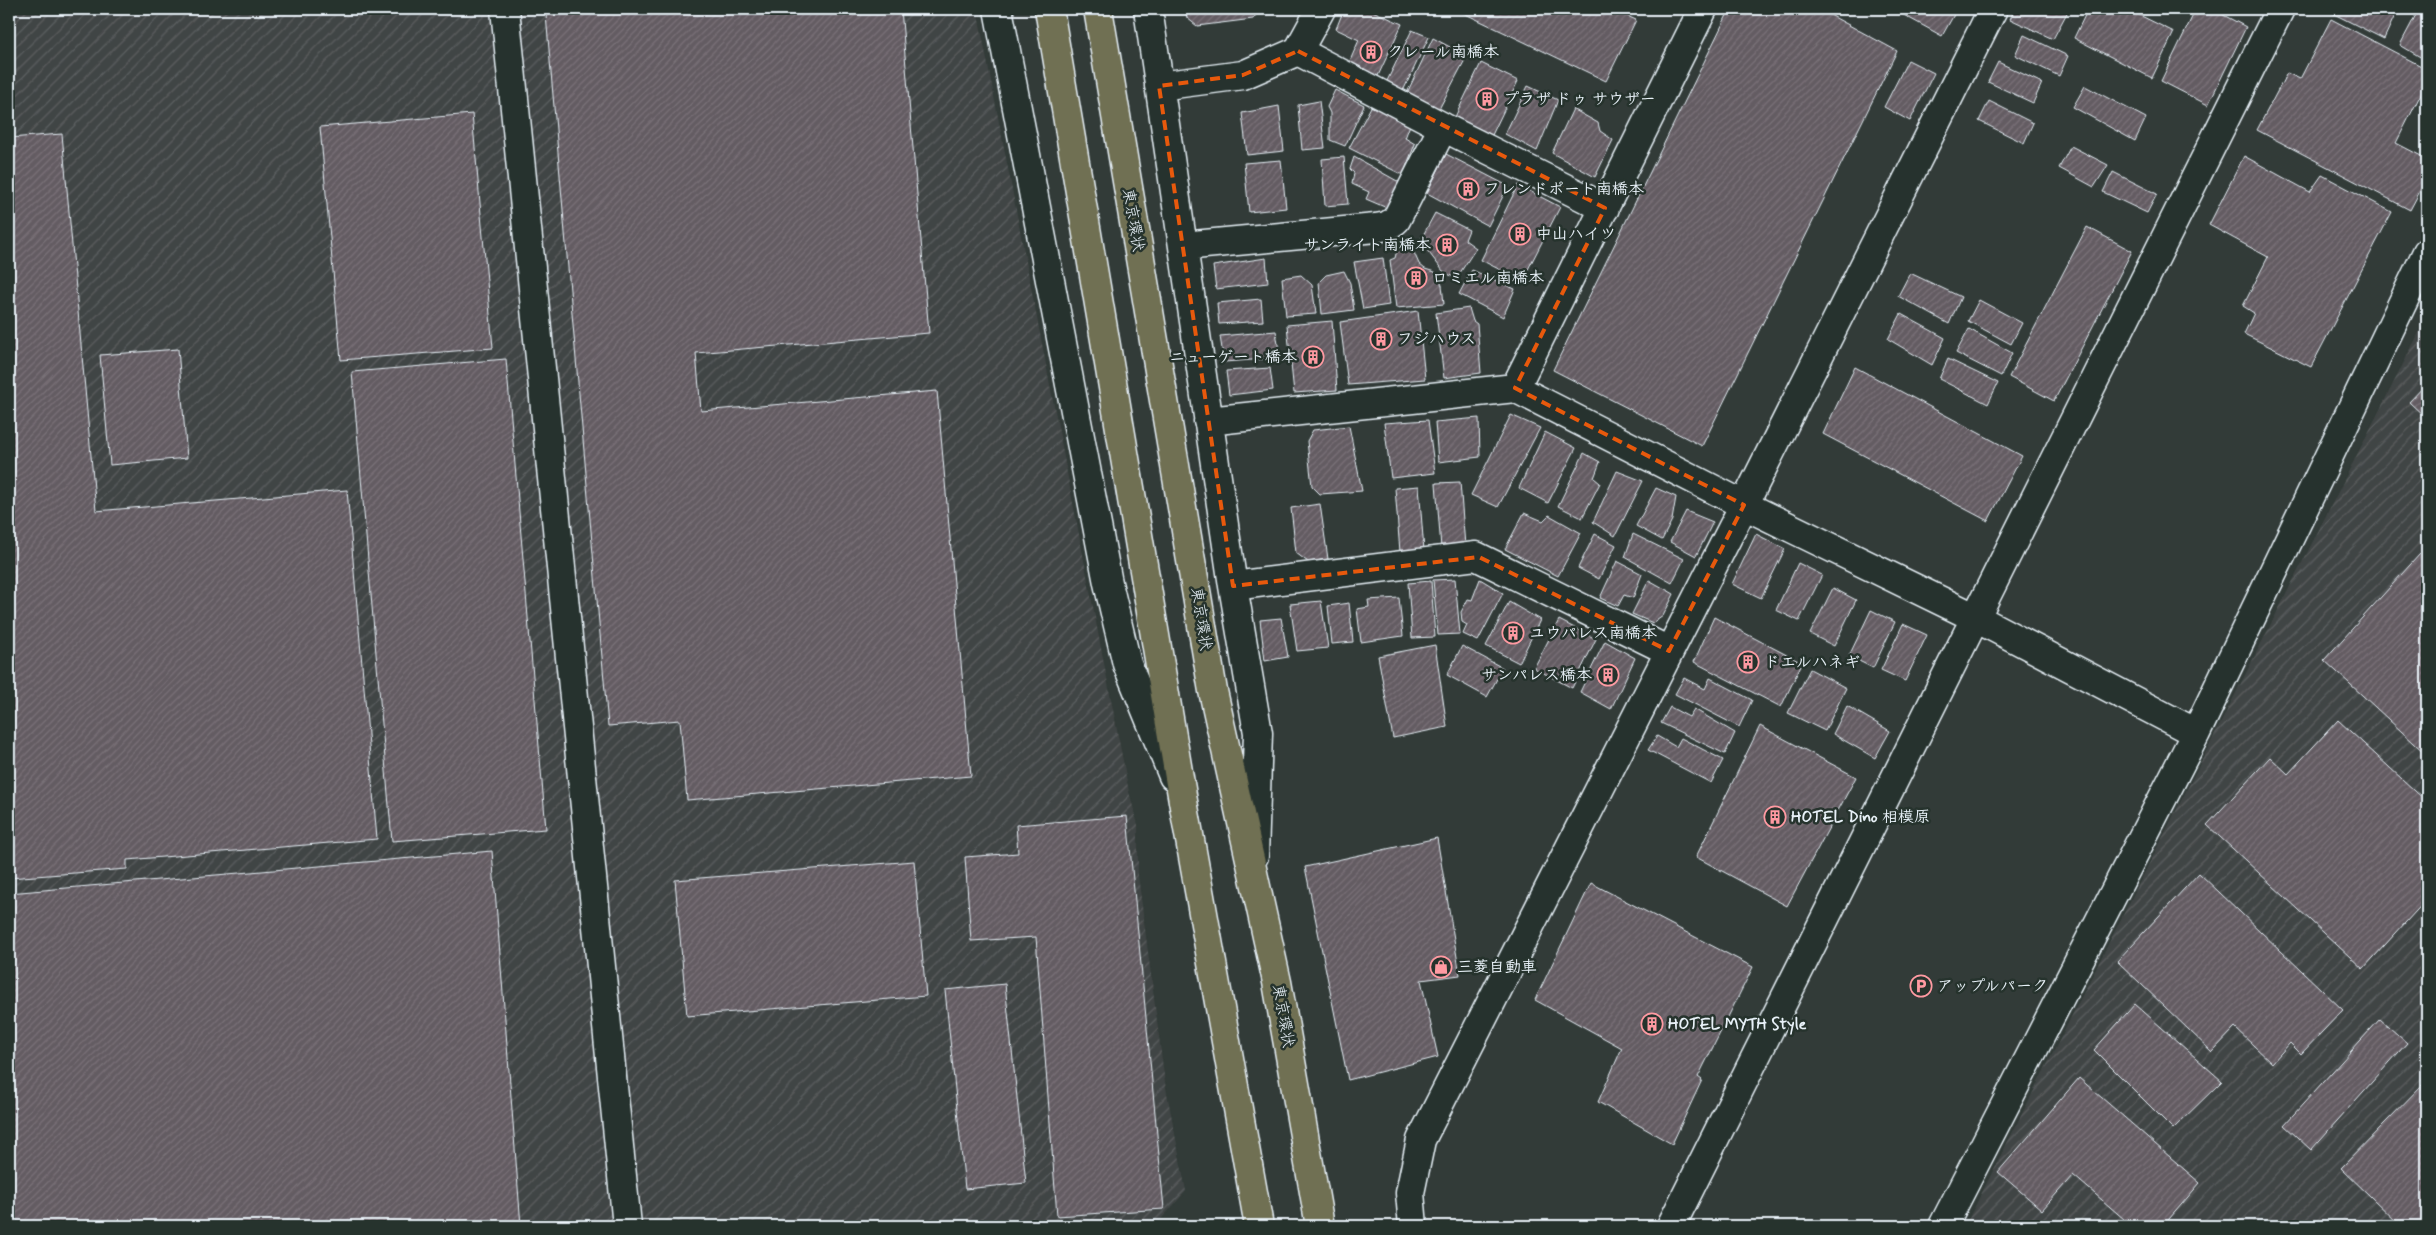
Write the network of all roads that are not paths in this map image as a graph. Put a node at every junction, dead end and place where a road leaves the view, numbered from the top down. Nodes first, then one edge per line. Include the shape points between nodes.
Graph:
1 (506, 9) edge
2 (998, 9) edge
3 (1048, 9) edge
4 (1098, 9) edge
5 (1148, 9) edge
6 (1321, 9) edge
7 (1703, 9) edge
8 (1993, 9) edge
9 (2280, 9) edge
10 (1298, 51) junction
11 (1159, 86) junction
12 (1443, 127) junction
13 (1605, 208) junction
14 (1183, 246) junction
15 (2427, 252) edge
16 (1515, 388) junction
17 (1208, 421) junction
18 (1744, 505) junction
19 (1233, 586) junction
20 (1974, 617) junction
21 (1669, 651) junction
22 (2196, 733) junction
23 (1183, 801) junction
24 (1253, 876) junction
25 (627, 1226) edge
26 (1259, 1226) edge
27 (1320, 1226) edge
28 (1413, 1226) edge
29 (1672, 1226) edge
30 (1943, 1226) edge

1 - 25 street
2 - 23 street via 1112,601 1127,664
3 - 23 highway
4 - 24 highway, 東京環状 via 1213,691
5 - 11 street
6 - 10 street
7 - 13 street
8 - 18 street
9 - 20 street
10 - 11 street via 1243,75
10 - 12 street
11 - 14 street
12 - 13 street
12 - 14 street via 1396,220 1387,226
13 - 16 street
14 - 17 street
15 - 22 street
16 - 17 street
16 - 18 street
17 - 19 street
18 - 20 street
18 - 21 street
19 - 21 street via 1476,556
19 - 24 street via 1258,733
20 - 22 street
20 - 29 street
21 - 28 street via 1420,1140 1410,1193
22 - 30 street
23 - 26 highway
24 - 27 highway, 東京環状 via 1277,982

